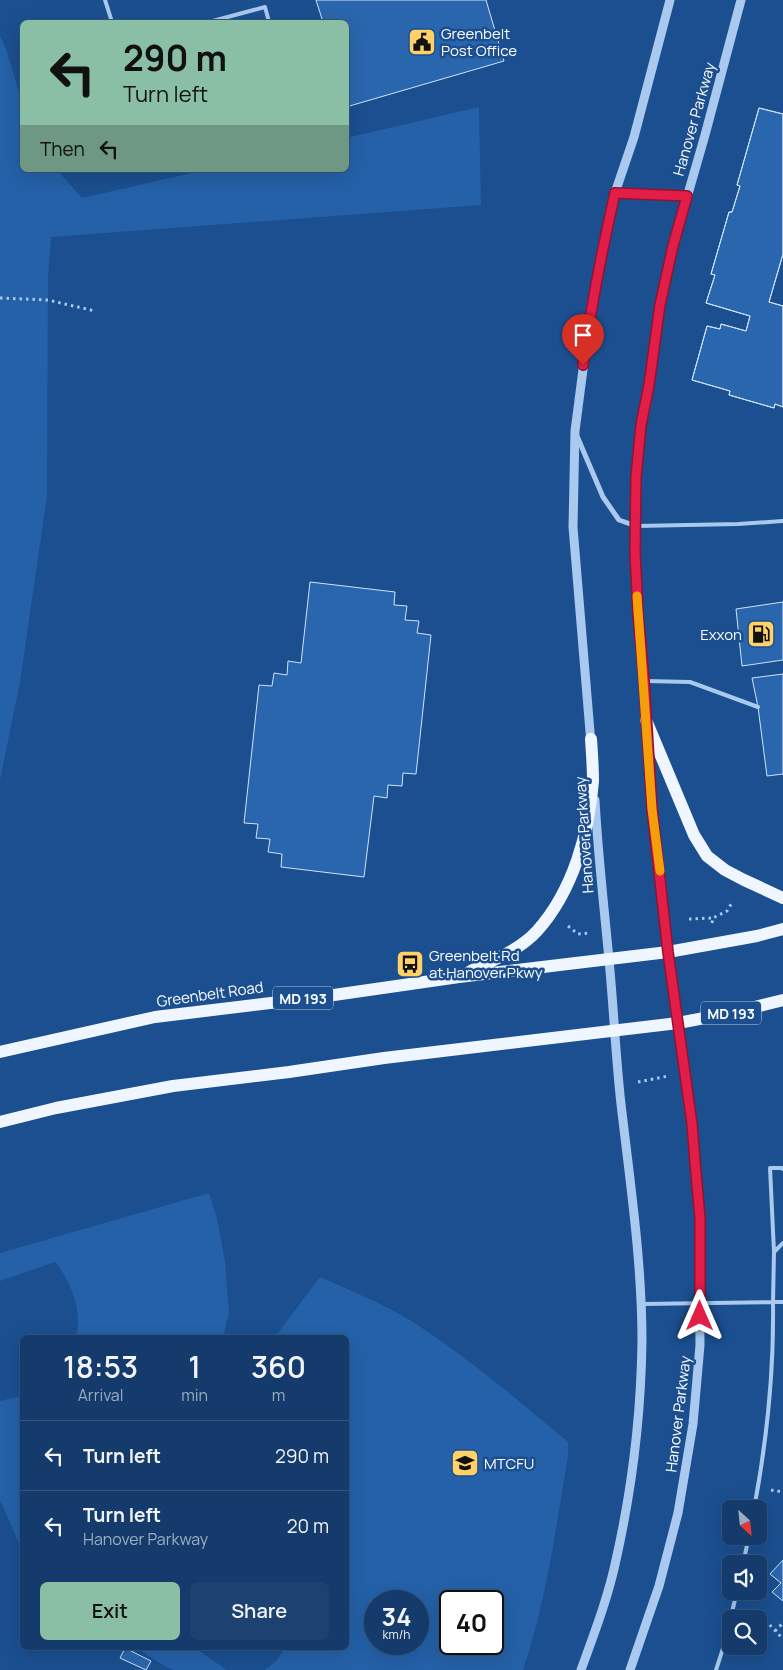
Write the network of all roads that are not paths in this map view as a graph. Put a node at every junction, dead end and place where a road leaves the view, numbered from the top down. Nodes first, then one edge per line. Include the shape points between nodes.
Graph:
1 (105, 0) edge
2 (670, 0) edge
3 (741, 0) edge
4 (111, 20) edge
5 (216, 20) edge
6 (268, 20) edge
7 (615, 193) junction
8 (687, 196) junction
9 (575, 431) junction
10 (783, 521) edge
11 (636, 526) junction
12 (644, 681) junction
13 (758, 707) dead end
14 (646, 720) junction
15 (591, 739) junction
16 (783, 898) edge
17 (783, 929) edge
18 (668, 952) junction
19 (609, 959) junction
20 (459, 977) junction
21 (783, 1000) edge
22 (678, 1022) junction
23 (616, 1030) junction
24 (0, 1052) edge
25 (0, 1122) edge
26 (783, 1169) edge
27 (783, 1243) edge
28 (774, 1252) junction
29 (700, 1302) junction
30 (773, 1302) junction
31 (783, 1302) edge
32 (642, 1304) junction
33 (756, 1500) edge
34 (735, 1600) edge
35 (581, 1670) edge
36 (630, 1670) edge
37 (716, 1670) edge

1 - 4 lane
2 - 7 street, Hanover Parkway via 634,136
3 - 8 street, Hanover Parkway
5 - 6 lane via 265,7
7 - 8 lane
7 - 9 street, Hanover Parkway via 591,308
8 - 11 street, Hanover Parkway via 660,305 641,425
9 - 11 street via 603,498 619,520
9 - 15 street, Hanover Parkway via 573,527
10 - 11 lane
11 - 12 street, Hanover Parkway
12 - 13 lane via 690,682
12 - 14 street, Hanover Parkway
14 - 16 main road via 694,835 707,856 725,870
14 - 18 street, Hanover Parkway
15 - 19 street, Hanover Parkway
15 - 20 main road via 593,780 582,846 556,906 536,932 515,948
17 - 18 main road, Greenbelt Road / MD 193
18 - 19 main road, Greenbelt Road / MD 193
18 - 22 street, Hanover Parkway
19 - 20 main road, Greenbelt Road / MD 193
19 - 23 street, Hanover Parkway
20 - 24 main road, Greenbelt Road / MD 193 via 155,1017
21 - 22 main road, MD 193
22 - 23 main road, MD 193
22 - 29 street, Hanover Parkway via 692,1124 700,1218
23 - 25 main road, MD 193 via 173,1086
23 - 32 street, Hanover Parkway
26 - 28 lane via 770,1168
27 - 28 lane
28 - 30 lane
29 - 30 lane
29 - 32 lane
29 - 36 street, Hanover Parkway via 698,1377 678,1513 659,1586
30 - 31 lane
30 - 33 lane via 768,1416
32 - 35 street, Hanover Parkway via 636,1444 627,1504 616,1562
34 - 37 lane

